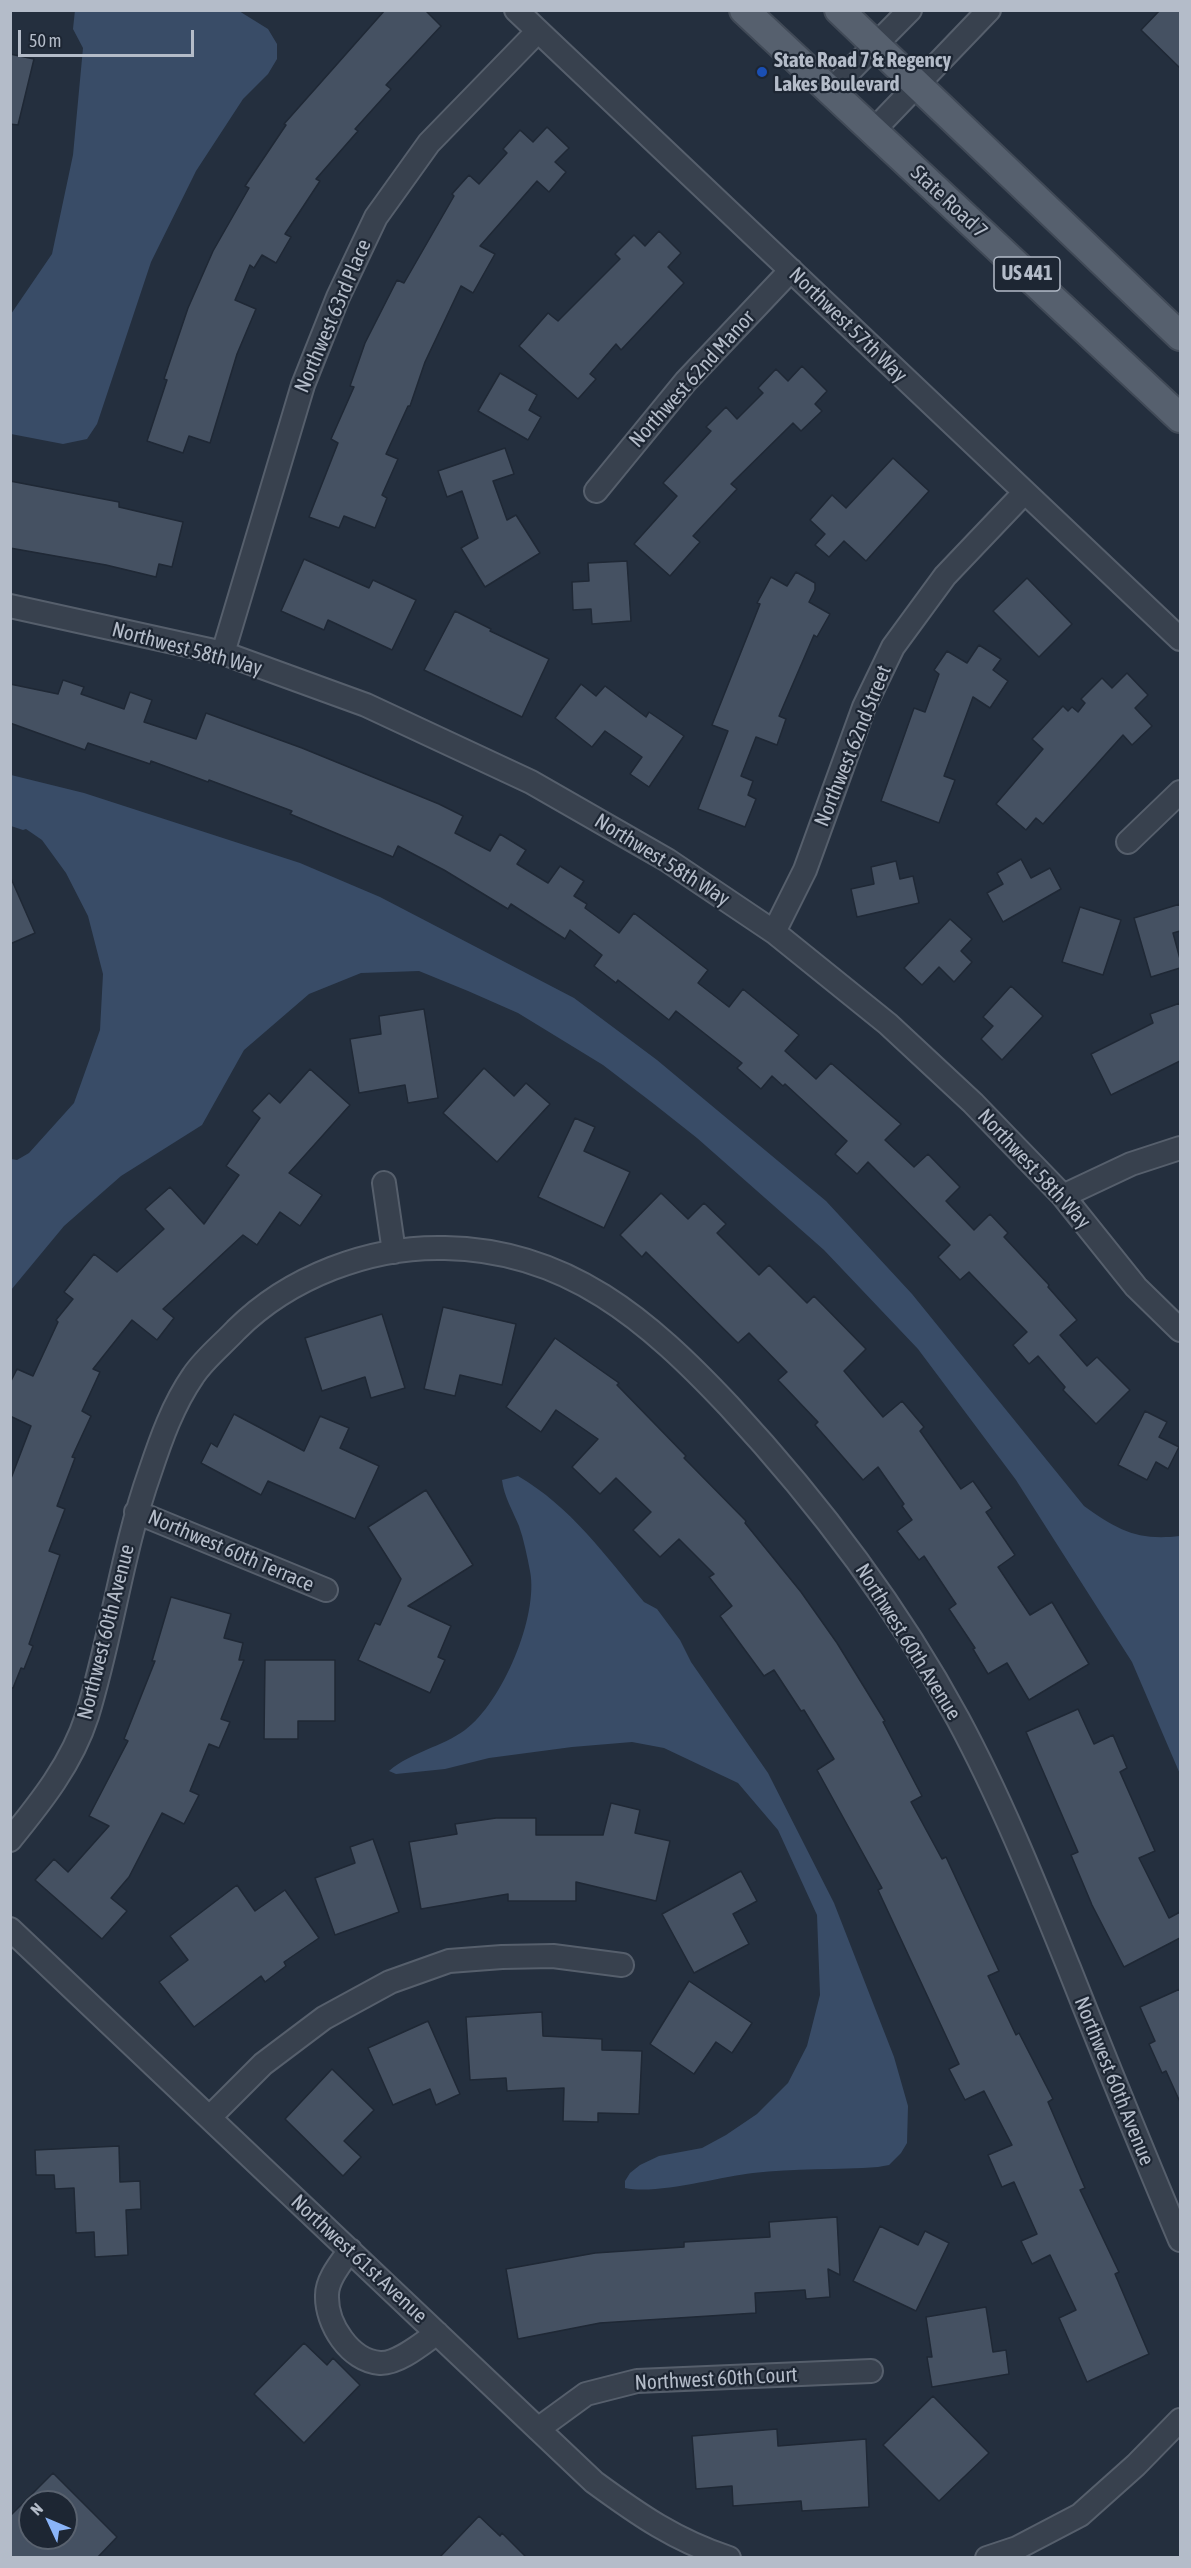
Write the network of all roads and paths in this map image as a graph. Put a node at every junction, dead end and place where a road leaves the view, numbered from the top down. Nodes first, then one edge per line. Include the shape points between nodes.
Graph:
1 (516, 10) edge
2 (744, 10) edge
3 (839, 10) edge
4 (909, 10) edge
5 (989, 10) edge
6 (538, 31) junction
7 (876, 45) junction
8 (918, 85) junction
9 (830, 91) junction
10 (873, 131) junction
11 (791, 270) junction
12 (1180, 336) edge
13 (1180, 418) edge
14 (596, 491) dead end
15 (1024, 493) junction
16 (10, 606) edge
17 (1180, 639) edge
18 (223, 653) junction
19 (1180, 792) edge
20 (1128, 842) dead end
21 (774, 932) junction
22 (1180, 1148) edge
23 (384, 1183) dead end
24 (1063, 1196) junction
25 (394, 1252) junction
26 (1180, 1330) edge
27 (136, 1512) junction
28 (326, 1590) dead end
29 (10, 1840) edge
30 (10, 1929) edge
31 (622, 1965) dead end
32 (210, 2117) junction
33 (1180, 2240) edge
34 (350, 2250) junction
35 (437, 2333) junction
36 (871, 2370) dead end
37 (1180, 2421) edge
38 (538, 2429) junction
39 (729, 2558) edge
40 (987, 2558) edge

1 - 6 street, Northwest 57th Way
2 - 9 main road, State Road 7 / US 441
3 - 7 main road, US 441
4 - 7 street
5 - 8 street
6 - 11 street, Northwest 57th Way
6 - 18 street, Northwest 63rd Place via 429,143 376,218 338,297 303,385
7 - 8 main road, US 441
7 - 9 street
8 - 10 street
8 - 12 main road, US 441
9 - 10 main road, State Road 7 / US 441
10 - 13 main road, State Road 7 / US 441
11 - 14 street, Northwest 62nd Manor via 686,381
11 - 15 street, Northwest 57th Way
15 - 17 street, Northwest 57th Way
15 - 21 street, Northwest 62nd Street via 945,576 893,647 864,707 805,870
16 - 18 street, Northwest 58th Way
18 - 21 street, Northwest 58th Way via 366,705 531,782 667,860
19 - 20 street
21 - 24 street, Northwest 58th Way via 888,1024 973,1103
22 - 24 street via 1131,1164
23 - 25 street
24 - 26 street, Northwest 58th Way via 1136,1287
25 - 27 street, Northwest 60th Avenue via 353,1260 294,1285 242,1324 194,1374 163,1433
25 - 33 street, Northwest 60th Avenue via 420,1247 481,1248 545,1266 607,1296 681,1354 832,1524 896,1615 963,1730 1020,1847
27 - 28 street, Northwest 60th Terrace
27 - 29 street, Northwest 60th Avenue via 86,1720 54,1786
30 - 32 street, Northwest 61st Avenue
31 - 32 street via 553,1956 449,1961 390,1982 324,2018 263,2064
32 - 34 street, Northwest 61st Avenue
34 - 35 street, Northwest 61st Avenue
34 - 35 street via 334,2273 326,2294 332,2323 342,2340 363,2358 382,2363 407,2354
35 - 38 street, Northwest 61st Avenue
36 - 38 street, Northwest 60th Court via 637,2381 585,2394
37 - 40 street via 1080,2515 1017,2548
38 - 39 street, Northwest 61st Avenue via 594,2482 647,2521

